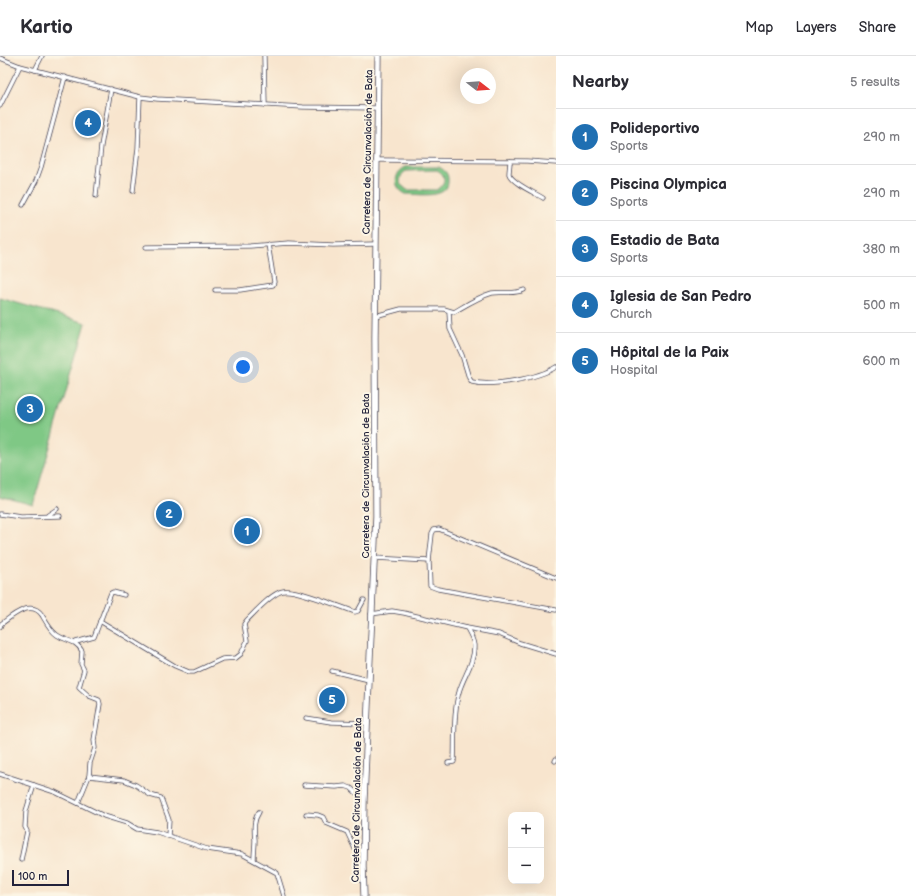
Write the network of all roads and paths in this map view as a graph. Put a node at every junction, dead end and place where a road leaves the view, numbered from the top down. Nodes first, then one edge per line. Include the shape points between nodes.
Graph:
1 (42, 56) edge
2 (264, 56) edge
3 (378, 56) edge
4 (0, 58) edge
5 (20, 66) junction
6 (34, 70) junction
7 (65, 77) junction
8 (111, 89) junction
9 (140, 97) junction
10 (265, 105) junction
11 (0, 106) edge
12 (377, 108) junction
13 (376, 160) junction
14 (510, 161) junction
15 (556, 163) edge
16 (133, 191) dead end
17 (96, 196) dead end
18 (542, 198) dead end
19 (23, 205) dead end
20 (268, 244) junction
21 (375, 244) junction
22 (146, 247) dead end
23 (215, 290) dead end
24 (524, 290) dead end
25 (448, 311) junction
26 (375, 316) junction
27 (556, 367) edge
28 (57, 509) dead end
29 (0, 514) edge
30 (47, 516) junction
31 (60, 516) dead end
32 (375, 558) junction
33 (429, 561) junction
34 (556, 578) edge
35 (124, 595) dead end
36 (364, 600) dead end
37 (556, 610) edge
38 (371, 614) junction
39 (0, 619) edge
40 (100, 621) junction
41 (1, 625) edge
42 (467, 628) junction
43 (76, 642) junction
44 (556, 654) edge
45 (332, 671) dead end
46 (369, 680) junction
47 (306, 718) dead end
48 (367, 723) junction
49 (448, 763) dead end
50 (0, 774) edge
51 (89, 776) junction
52 (34, 785) junction
53 (304, 785) dead end
54 (364, 800) junction
55 (78, 803) junction
56 (259, 812) dead end
57 (306, 814) dead end
58 (168, 836) junction
59 (363, 851) junction
60 (21, 860) dead end
61 (254, 860) junction
62 (284, 896) edge
63 (364, 896) edge

1 - 6 street
2 - 10 street
3 - 12 main road, Carretera de Circunvalación de Bata
4 - 5 street
5 - 6 street
5 - 11 street
6 - 7 street
7 - 8 street
7 - 19 street via 41,167
8 - 9 street
8 - 17 street
9 - 10 street via 170,101
9 - 16 street
10 - 12 street
12 - 13 main road, Carretera de Circunvalación de Bata
13 - 14 street
13 - 21 main road, Carretera de Circunvalación de Bata
14 - 15 street
14 - 18 street via 511,177
20 - 21 street
20 - 22 street
20 - 23 street via 273,285 240,290
21 - 26 main road, Carretera de Circunvalación de Bata
24 - 25 street via 493,293 454,312
25 - 26 street via 401,310
25 - 27 street via 450,329 472,382 502,383 519,380 550,372
26 - 32 main road, Carretera de Circunvalación de Bata
28 - 30 street
29 - 30 street
30 - 31 street
32 - 33 street
32 - 38 main road, Carretera de Circunvalación de Bata
33 - 34 street via 432,534 434,530 439,529
33 - 37 street via 430,586
35 - 40 street via 111,593
36 - 40 street via 355,612 300,593 283,591 275,595 244,624 246,641 239,657 222,659 194,672 175,666
38 - 42 street via 392,611
38 - 46 main road, Carretera de Circunvalación de Bata
39 - 41 street
40 - 43 street via 93,638
41 - 43 street via 23,609 34,609 56,634
42 - 44 street via 499,634
42 - 49 street via 473,641 474,652 459,691 454,762
43 - 51 street via 83,653 81,664 84,670 79,688 100,702
45 - 46 street
46 - 48 main road, Carretera de Circunvalación de Bata
47 - 48 street
48 - 54 main road, Carretera de Circunvalación de Bata
50 - 52 street
51 - 55 street
51 - 58 street via 124,780 160,798 169,820
52 - 55 street
52 - 60 street via 26,812 24,826 27,831
53 - 54 street via 336,788 345,786
54 - 59 main road, Carretera de Circunvalación de Bata
55 - 58 street via 137,829
56 - 61 street via 253,828
57 - 59 street via 323,817 326,823 346,832 355,849
58 - 61 street via 207,850 242,854
59 - 63 main road, Carretera de Circunvalación de Bata
61 - 62 street via 277,873

